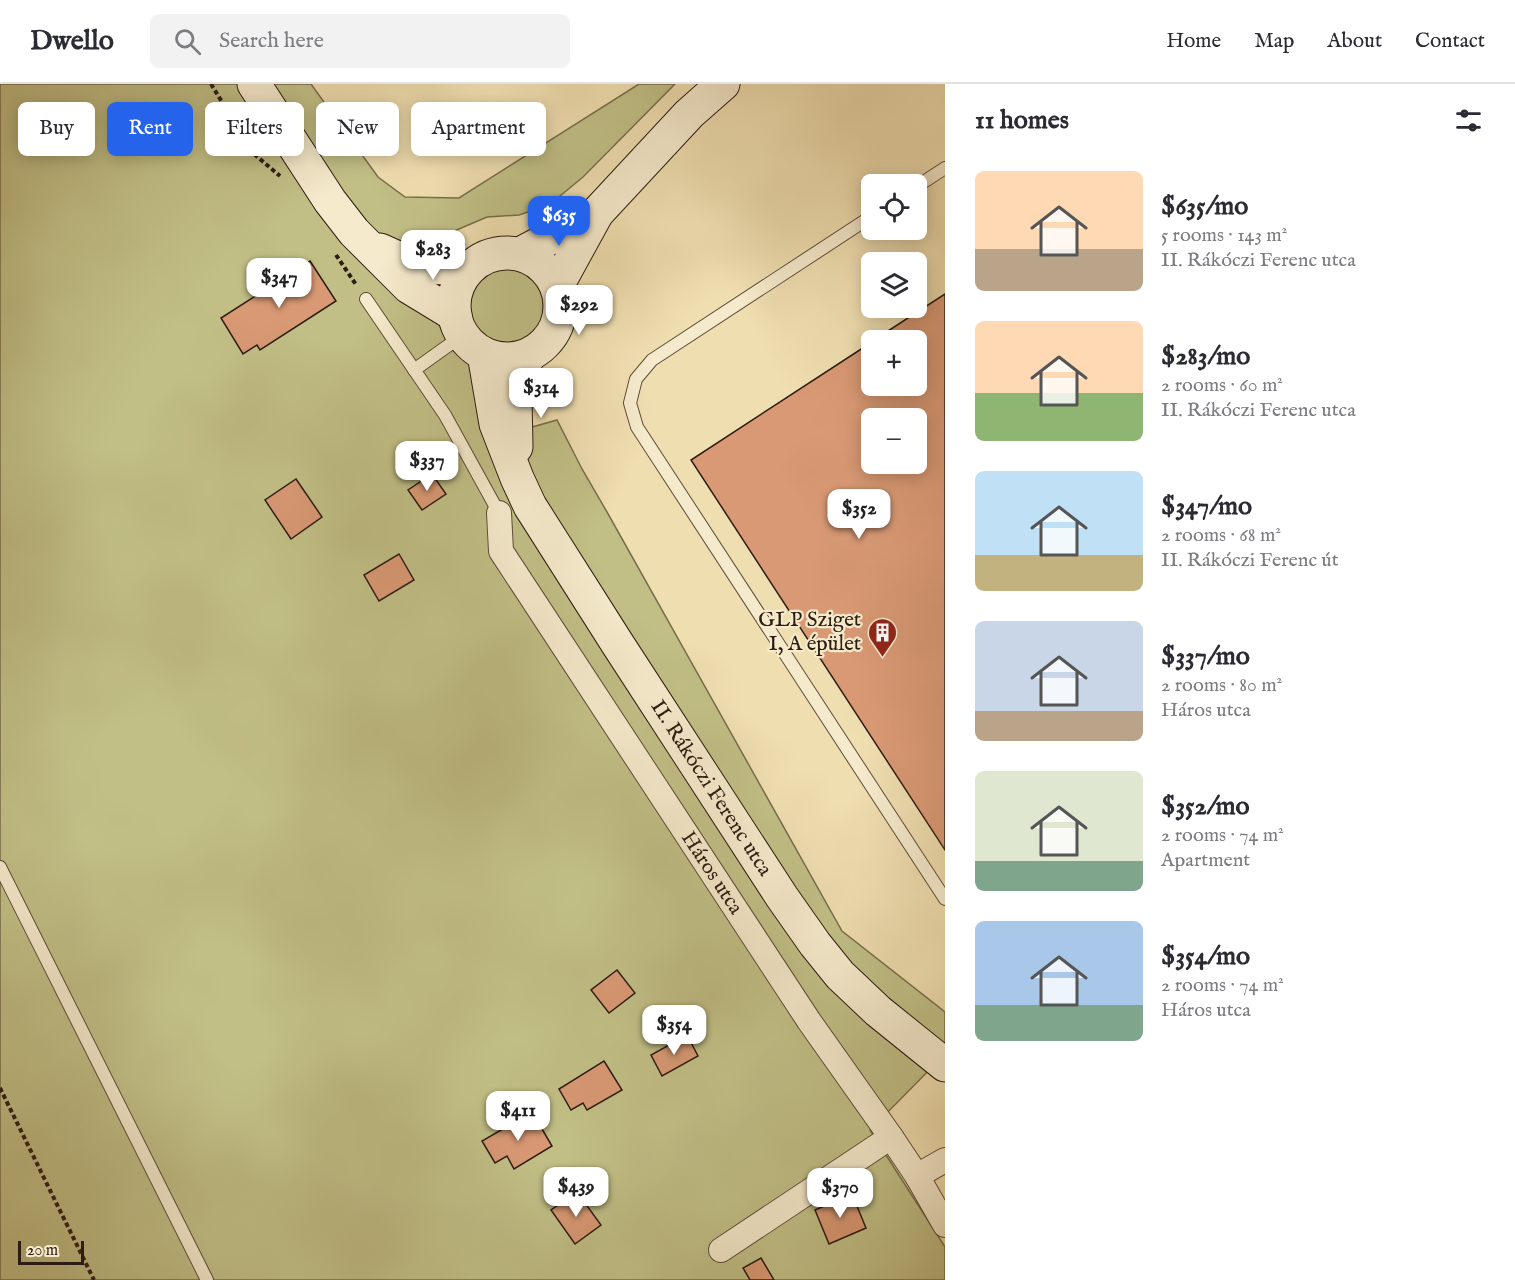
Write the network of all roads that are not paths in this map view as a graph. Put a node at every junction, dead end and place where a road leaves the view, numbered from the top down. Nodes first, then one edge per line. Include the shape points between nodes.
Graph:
1 (254, 84) edge
2 (723, 84) edge
3 (945, 168) edge
4 (927, 180) edge
5 (597, 213) junction
6 (861, 223) edge
7 (364, 244) junction
8 (520, 254) junction
9 (470, 267) junction
10 (556, 286) junction
11 (366, 299) dead end
12 (467, 334) junction
13 (528, 355) junction
14 (414, 370) junction
15 (517, 478) junction
16 (500, 513) joint
17 (0, 867) edge
18 (945, 899) edge
19 (945, 1065) edge
20 (891, 1137) junction
21 (944, 1161) edge
22 (917, 1176) junction
23 (945, 1224) edge
24 (721, 1250) dead end
25 (207, 1280) edge

1 - 7 main road via 330,201
2 - 5 main road via 689,114
3 - 4 lane
5 - 8 main road
5 - 10 main road
6 - 18 lane via 652,360 636,379 630,403 637,427
7 - 9 main road via 420,267
7 - 12 main road
8 - 9 main road via 502,252
8 - 10 main road via 536,260
9 - 12 main road via 454,297
10 - 13 main road via 559,319 542,346
11 - 14 lane
12 - 13 main road via 498,358
12 - 14 lane
12 - 15 main road, II. Rákóczi Ferenc utca
13 - 15 main road, II. Rákóczi Ferenc utca via 515,396
14 - 16 lane via 445,415
15 - 19 main road, II. Rákóczi Ferenc utca via 530,506 604,623 815,944 840,975 878,1011
16 - 20 street, Háros utca via 501,551 809,1021
17 - 25 lane
20 - 22 street, Háros utca
20 - 24 street
21 - 22 street
22 - 23 street, Háros utca

